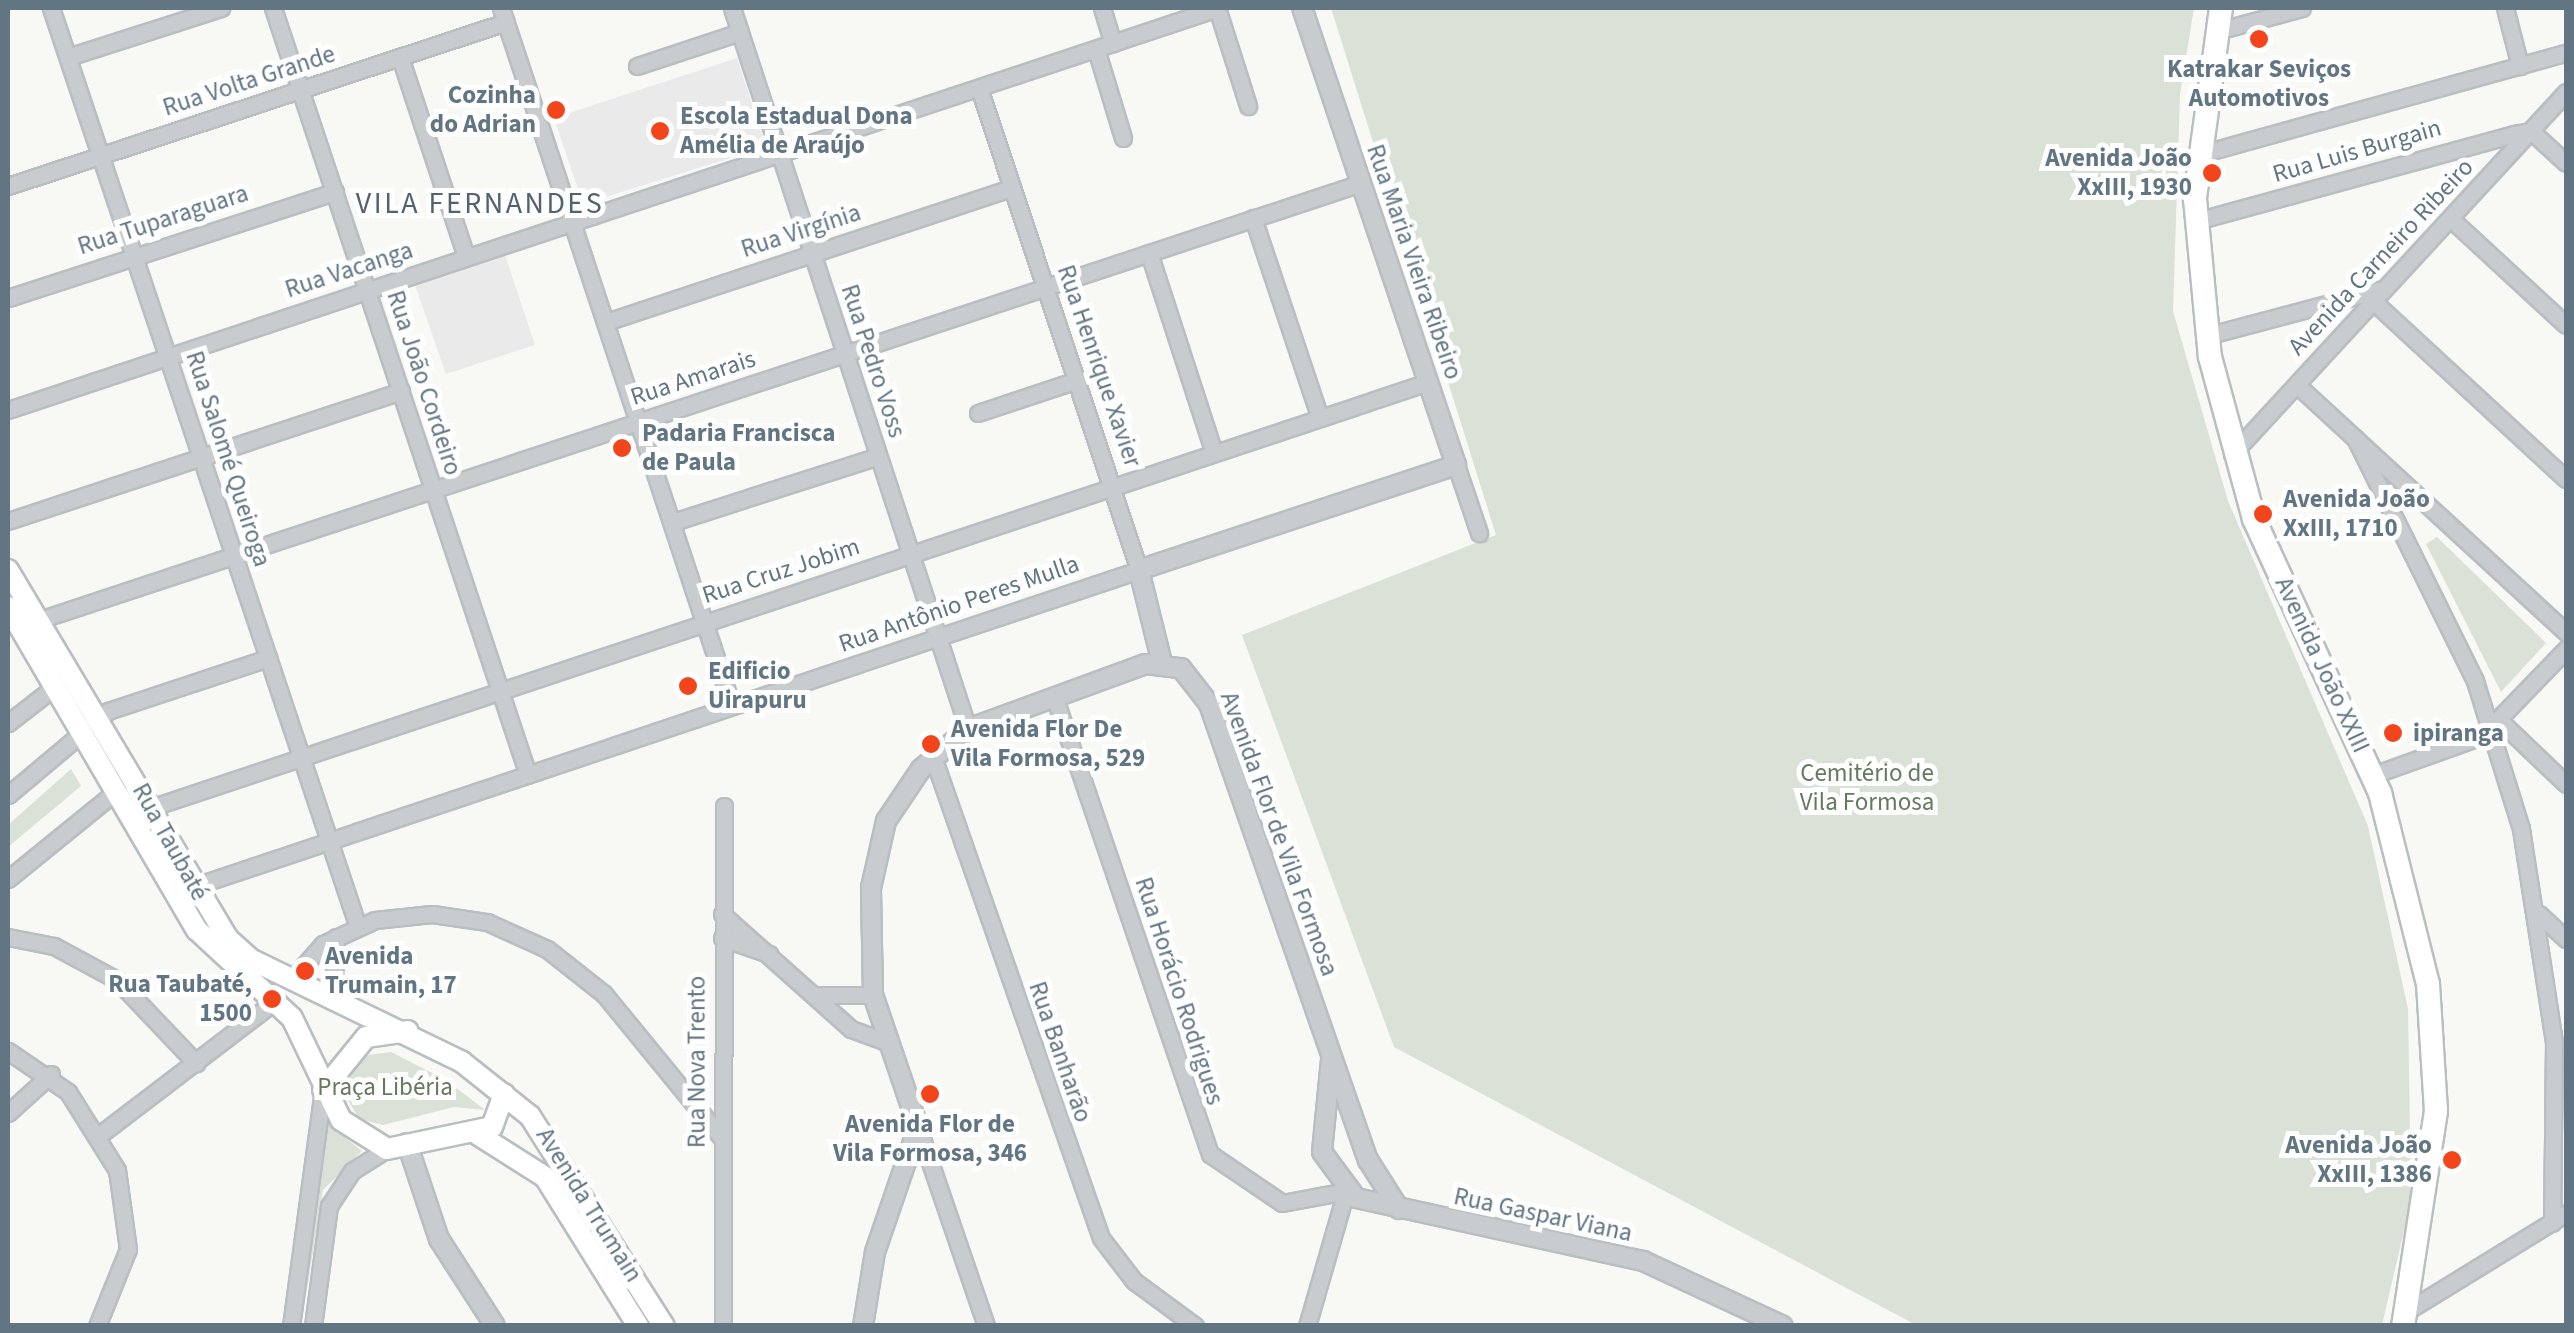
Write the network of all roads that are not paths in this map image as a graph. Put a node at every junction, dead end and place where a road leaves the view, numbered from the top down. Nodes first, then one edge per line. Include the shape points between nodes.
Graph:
1 (51, 8) edge
2 (221, 8) edge
3 (273, 8) edge
4 (732, 8) edge
5 (1102, 8) edge
6 (1218, 8) edge
7 (1302, 8) edge
8 (2220, 8) edge
9 (2302, 8) edge
10 (2505, 8) edge
11 (1187, 12) edge
12 (503, 15) edge
13 (740, 32) junction
14 (2217, 32) junction
15 (1114, 43) junction
16 (1096, 49) junction
17 (2566, 53) edge
18 (68, 57) junction
19 (400, 57) junction
20 (637, 66) dead end
21 (2520, 66) junction
22 (979, 88) junction
23 (300, 90) junction
24 (2566, 92) edge
25 (1248, 106) dead end
26 (2532, 131) junction
27 (1124, 138) dead end
28 (780, 153) junction
29 (2197, 154) junction
30 (101, 156) junction
31 (2566, 162) edge
32 (1361, 182) junction
33 (8, 186) edge
34 (1012, 188) junction
35 (334, 192) junction
36 (1254, 218) junction
37 (2451, 219) junction
38 (572, 221) junction
39 (2196, 221) junction
40 (1149, 253) junction
41 (811, 254) junction
42 (134, 256) junction
43 (466, 257) junction
44 (1046, 288) junction
45 (2387, 288) junction
46 (367, 290) junction
47 (8, 298) edge
48 (2374, 302) junction
49 (606, 322) junction
50 (2566, 325) edge
51 (2206, 336) junction
52 (844, 355) junction
53 (168, 357) junction
54 (1077, 380) junction
55 (1428, 382) junction
56 (2297, 385) junction
57 (401, 391) junction
58 (8, 410) edge
59 (978, 413) dead end
60 (1320, 418) junction
61 (639, 422) junction
62 (2355, 438) junction
63 (1214, 453) junction
64 (2232, 454) junction
65 (878, 456) junction
66 (200, 457) junction
67 (1456, 464) junction
68 (2566, 479) edge
69 (1113, 487) junction
70 (434, 490) junction
71 (8, 520) edge
72 (672, 522) junction
73 (1479, 533) dead end
74 (911, 554) junction
75 (234, 556) junction
76 (8, 570) edge
77 (1138, 570) junction
78 (8, 607) edge
79 (39, 620) junction
80 (705, 623) junction
81 (2566, 632) edge
82 (939, 638) junction
83 (2566, 649) edge
84 (268, 658) junction
85 (1162, 663) junction
86 (53, 688) junction
87 (500, 692) junction
88 (1054, 696) junction
89 (732, 706) junction
90 (99, 718) junction
91 (8, 723) edge
92 (2497, 725) junction
93 (968, 729) junction
94 (76, 734) junction
95 (301, 757) junction
96 (933, 757) junction
97 (528, 775) junction
98 (2373, 775) junction
99 (2566, 784) edge
100 (114, 793) junction
101 (8, 795) edge
102 (724, 806) dead end
103 (150, 808) junction
104 (329, 842) junction
105 (8, 880) edge
106 (195, 886) junction
107 (722, 914) junction
108 (2539, 914) junction
109 (358, 927) junction
110 (8, 937) edge
111 (336, 937) junction
112 (722, 938) junction
113 (2566, 939) edge
114 (766, 954) junction
115 (722, 972) junction
116 (294, 977) junction
117 (333, 994) junction
118 (873, 994) junction
119 (816, 995) junction
120 (275, 1001) junction
121 (292, 1018) junction
122 (408, 1032) junction
123 (886, 1042) junction
124 (8, 1050) edge
125 (1331, 1055) junction
126 (196, 1063) junction
127 (51, 1074) junction
128 (323, 1090) junction
129 (504, 1094) junction
130 (8, 1113) edge
131 (1320, 1125) junction
132 (918, 1128) junction
133 (474, 1132) junction
134 (1360, 1135) junction
135 (98, 1136) junction
136 (722, 1138) junction
137 (397, 1146) junction
138 (1368, 1160) junction
139 (1346, 1190) junction
140 (1399, 1210) junction
141 (2566, 1213) edge
142 (2552, 1223) junction
143 (2405, 1318) edge
144 (102, 1322) edge
145 (720, 1324) edge
146 (291, 1326) edge
147 (313, 1326) edge
148 (495, 1326) edge
149 (638, 1326) edge
150 (664, 1326) edge
151 (863, 1326) edge
152 (986, 1326) edge
153 (1196, 1326) edge
154 (1308, 1326) edge
155 (1783, 1326) edge

1 - 18 street, Rua Salomé Queiroga
2 - 18 street
3 - 23 street, Rua João Cordeiro
4 - 13 street, Rua Pedro Voss
5 - 15 street
6 - 11 street, Rua Vacanga
6 - 25 street
7 - 32 street, Rua Maria Vieira Ribeiro
8 - 14 main road, Avenida João XXIII
9 - 14 street
10 - 21 street
11 - 15 street, Rua Vacanga
12 - 19 street, Rua Volta Grande
12 - 38 street
13 - 20 street
13 - 28 street, Rua Pedro Voss
14 - 29 main road, Avenida João XXIII
15 - 16 street, Rua Vacanga
16 - 22 street, Rua Vacanga
16 - 27 street
17 - 21 street
18 - 30 street, Rua Salomé Queiroga
19 - 23 street, Rua Volta Grande
19 - 43 street
21 - 29 street
22 - 28 street, Rua Vacanga
22 - 34 street, Rua Henrique Xavier
23 - 30 street, Rua Volta Grande
23 - 35 street, Rua João Cordeiro
24 - 26 street, Avenida Carneiro Ribeiro
26 - 31 street
26 - 37 street, Avenida Carneiro Ribeiro
26 - 39 street, Rua Luis Burgain
28 - 38 street, Rua Vacanga
28 - 41 street, Rua Pedro Voss
29 - 39 main road, Avenida João XXIII
30 - 33 street, Rua Volta Grande
30 - 42 street, Rua Salomé Queiroga
32 - 36 street, Rua Amarais
32 - 55 street, Rua Maria Vieira Ribeiro
34 - 41 street, Rua Virgínia
34 - 44 street, Rua Henrique Xavier
35 - 42 street, Rua Tuparaguara
35 - 46 street, Rua João Cordeiro
36 - 40 street, Rua Amarais
36 - 60 street
37 - 45 street, Avenida Carneiro Ribeiro
37 - 50 street
38 - 43 street, Rua Vacanga
38 - 49 street
39 - 51 main road, Avenida João XXIII
40 - 44 street, Rua Amarais
40 - 63 street
41 - 49 street, Rua Virgínia
41 - 52 street, Rua Pedro Voss
42 - 47 street, Rua Tuparaguara
42 - 53 street, Rua Salomé Queiroga
43 - 46 street, Rua Vacanga
44 - 52 street, Rua Amarais
44 - 54 street, Rua Henrique Xavier
45 - 48 street, Avenida Carneiro Ribeiro
45 - 51 street
46 - 53 street, Rua Vacanga
46 - 57 street, Rua João Cordeiro
48 - 56 street, Avenida Carneiro Ribeiro
48 - 68 street
49 - 61 street
51 - 64 main road, Avenida João XXIII
52 - 61 street, Rua Amarais
52 - 65 street, Rua Pedro Voss
53 - 58 street, Rua Vacanga
53 - 66 street, Rua Salomé Queiroga
54 - 59 street
54 - 69 street, Rua Henrique Xavier
55 - 60 street, Rua Cruz Jobim
55 - 67 street, Rua Maria Vieira Ribeiro
56 - 62 street
56 - 64 street, Avenida Carneiro Ribeiro
57 - 66 street
57 - 70 street, Rua João Cordeiro
60 - 63 street, Rua Cruz Jobim
61 - 70 street, Rua Amarais
61 - 72 street
62 - 81 street
62 - 92 street
63 - 69 street, Rua Cruz Jobim
64 - 98 main road, Avenida João XXIII
65 - 72 street
65 - 74 street, Rua Pedro Voss
66 - 71 street
66 - 75 street, Rua Salomé Queiroga
67 - 73 street, Rua Maria Vieira Ribeiro
67 - 77 street, Rua Antônio Peres Mulla
69 - 74 street, Rua Cruz Jobim
69 - 77 street, Rua Henrique Xavier
70 - 75 street, Rua Amarais
70 - 87 street, Rua João Cordeiro
72 - 80 street
74 - 80 street, Rua Cruz Jobim
74 - 82 street, Rua Pedro Voss
75 - 79 street, Rua Amarais
75 - 84 street, Rua Salomé Queiroga
76 - 79 main road, Rua Taubaté
77 - 82 street, Rua Antônio Peres Mulla
77 - 85 street, Rua Henrique Xavier
78 - 86 main road, Rua Taubaté
79 - 90 main road, Rua Taubaté
80 - 87 street, Rua Cruz Jobim
80 - 89 street
82 - 89 street, Rua Antônio Peres Mulla
82 - 93 street, Rua Pedro Voss
83 - 92 street
84 - 90 street
84 - 95 street, Rua Salomé Queiroga
85 - 88 street
85 - 125 street, Avenida Flor de Vila Formosa via 1192,676 1209,704
86 - 91 street
86 - 94 main road, Rua Taubaté
87 - 95 street, Rua Cruz Jobim
87 - 97 street, Rua João Cordeiro
88 - 93 street
88 - 139 street, Rua Horácio Rodrigues via 1210,1154 1282,1203
89 - 97 street, Rua Antônio Peres Mulla
90 - 94 street
90 - 103 main road, Rua Taubaté
92 - 98 street
92 - 99 street
92 - 108 street
93 - 96 street
94 - 100 main road, Rua Taubaté
94 - 101 street
95 - 103 street, Rua Cruz Jobim
95 - 104 street, Rua Salomé Queiroga
96 - 118 street via 901,796 876,857
96 - 153 street, Rua Banharão via 1101,1238 1134,1281
97 - 104 street, Rua Antônio Peres Mulla
98 - 143 main road, Avenida João XXIII via 2408,888 2433,1050 2432,1162
100 - 105 street
100 - 120 main road, Rua Taubaté via 212,952
102 - 107 street, Rua Nova Trento
103 - 106 main road, Rua Taubaté
104 - 106 street, Rua Antônio Peres Mulla
104 - 109 street, Rua Salomé Queiroga
106 - 116 main road, Rua Taubaté via 237,949
107 - 112 street, Rua Nova Trento
107 - 114 street
108 - 113 street
108 - 142 street via 2555,1077
109 - 111 street
109 - 136 street via 463,916 547,949 632,1020
110 - 126 street via 54,946 116,980
111 - 116 street
111 - 117 street
112 - 114 street
112 - 115 street, Rua Nova Trento
114 - 115 street
114 - 119 street
115 - 136 street, Rua Nova Trento
116 - 117 main road, Rua Taubaté
116 - 121 main road
117 - 122 main road, Rua Taubaté
118 - 119 street
118 - 123 street
119 - 123 street via 851,1029
120 - 121 main road, Rua Taubaté
120 - 126 street
121 - 128 main road, Rua Taubaté
122 - 128 main road via 366,1037
122 - 129 main road
123 - 132 street
124 - 127 street
125 - 131 street, Avenida Flor de Vila Formosa
125 - 134 street, Avenida Flor de Vila Formosa
126 - 135 street
127 - 130 street
127 - 135 street
128 - 137 main road via 341,1120
128 - 146 street
129 - 133 main road via 499,1121
129 - 150 main road, Avenida Trumain via 553,1141
131 - 134 street via 1339,1116
131 - 139 street, Avenida Flor de Vila Formosa via 1327,1167
132 - 151 street via 875,1252
132 - 152 street
133 - 137 main road
133 - 149 main road, Avenida Trumain via 546,1177
134 - 138 street, Avenida Flor de Vila Formosa
135 - 144 street via 129,1216
136 - 145 street, Rua Nova Trento
137 - 147 street via 352,1171 329,1206
137 - 148 street via 439,1239
138 - 139 street
138 - 140 street
139 - 140 street, Rua Gaspar Viana
139 - 154 street
140 - 155 street, Rua Gaspar Viana via 1643,1262
141 - 142 street
142 - 143 street

